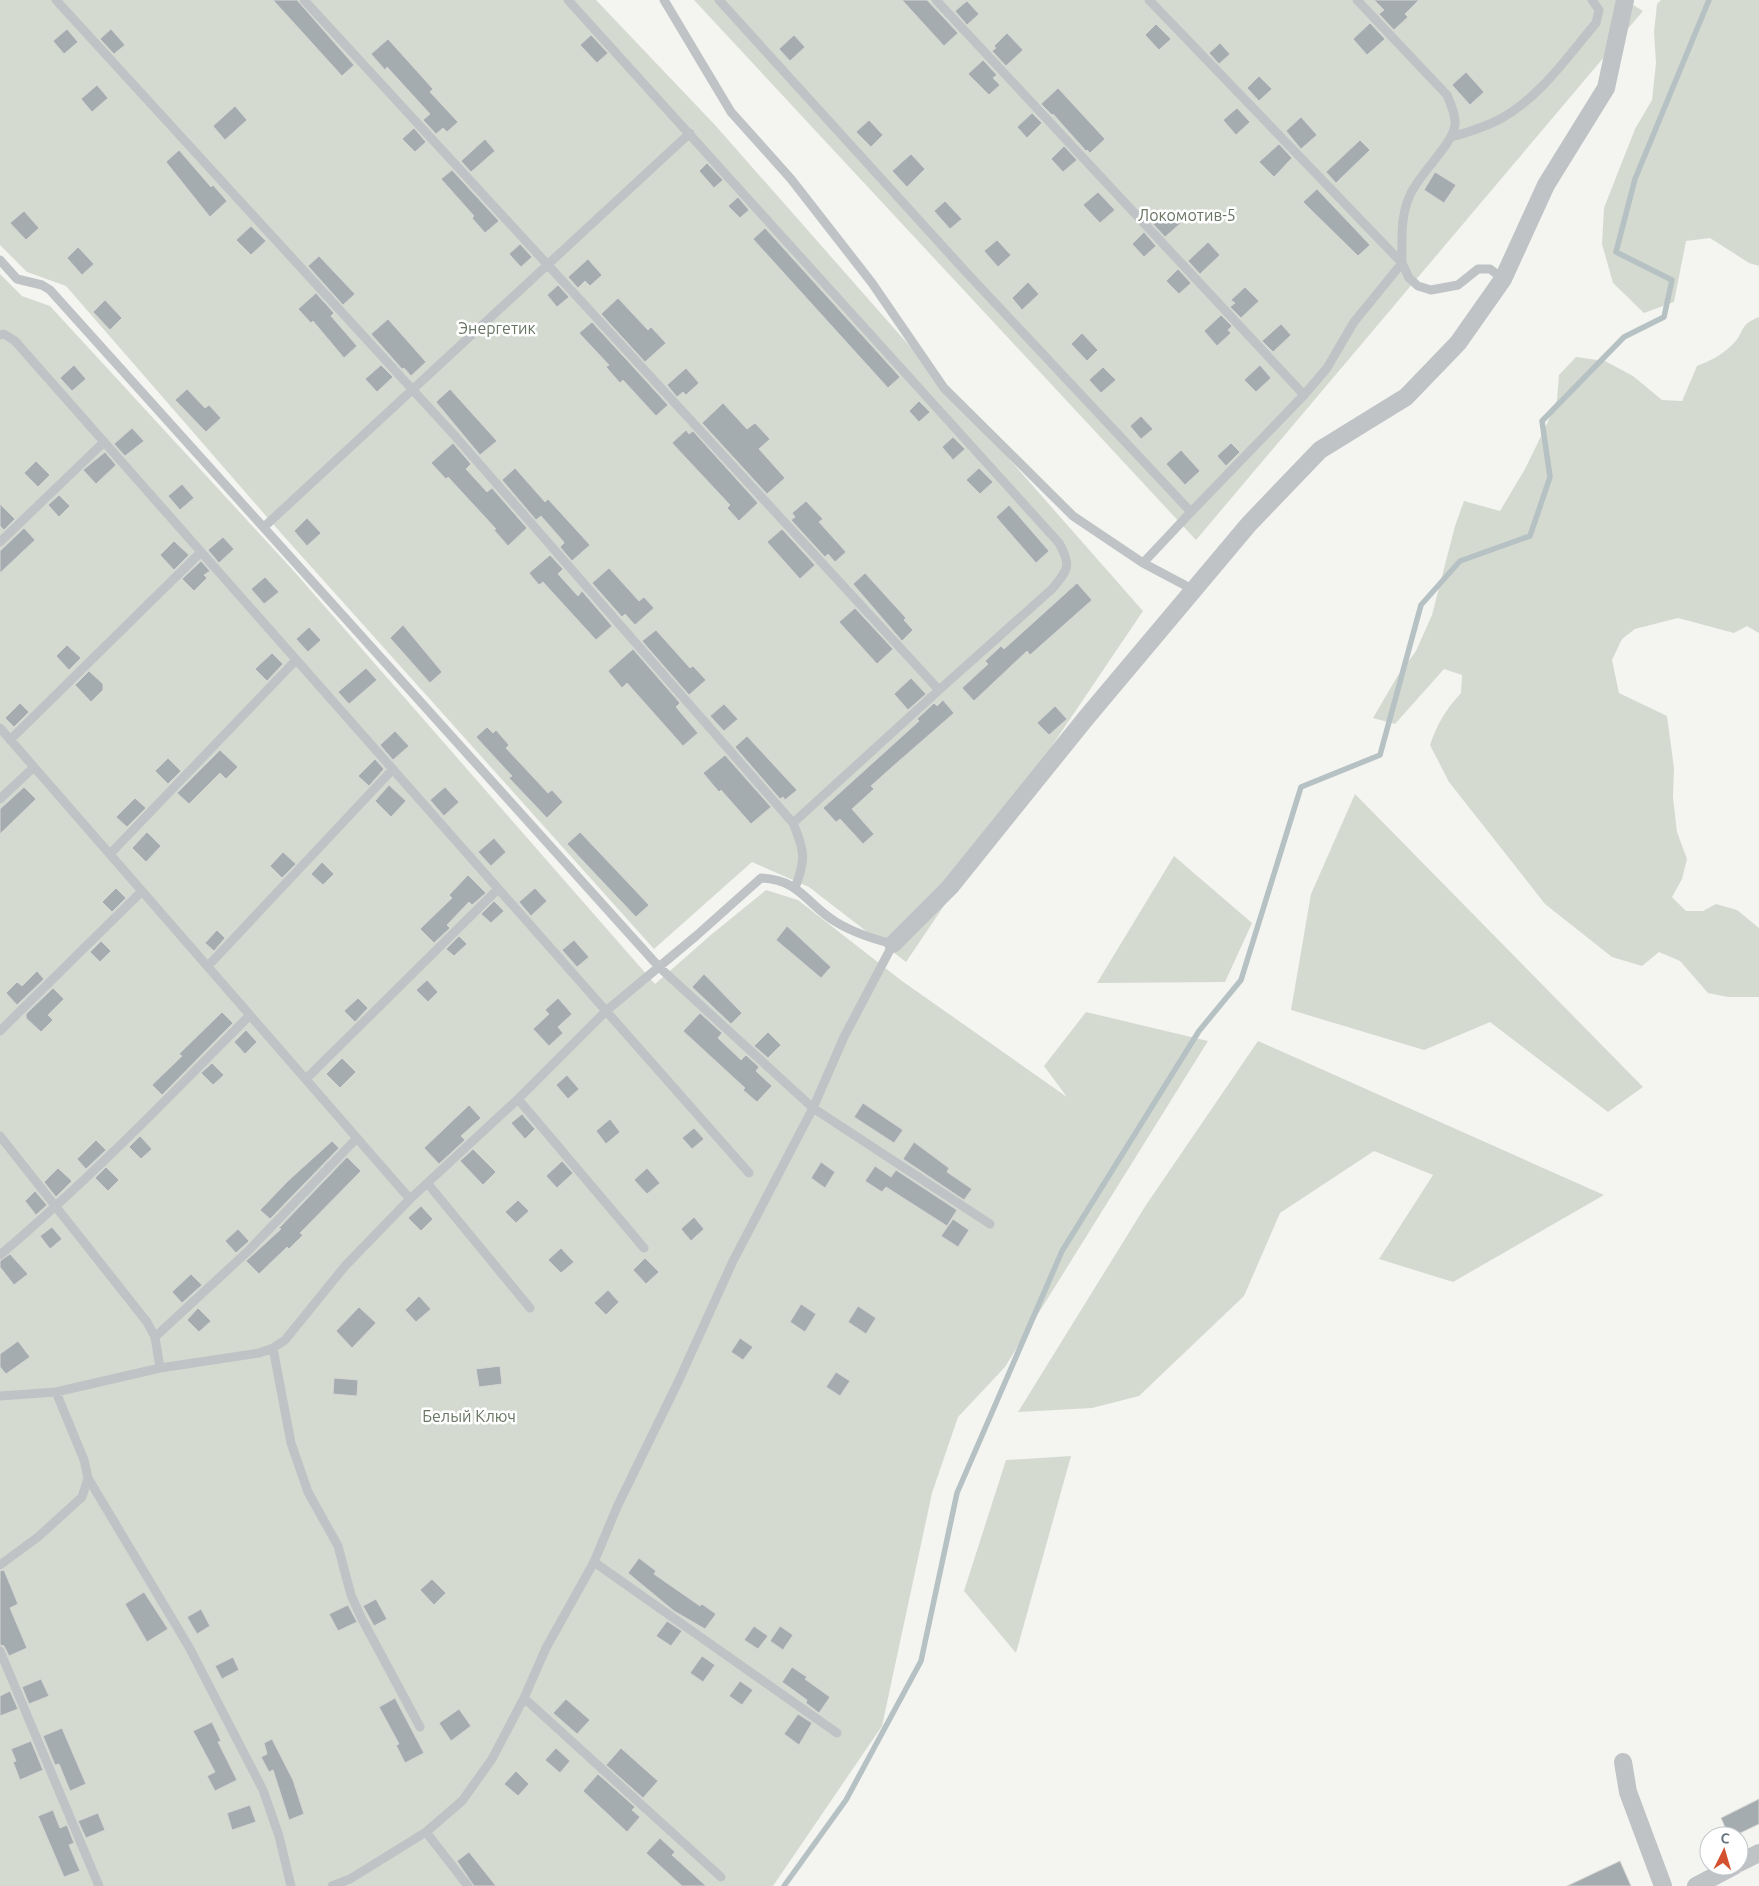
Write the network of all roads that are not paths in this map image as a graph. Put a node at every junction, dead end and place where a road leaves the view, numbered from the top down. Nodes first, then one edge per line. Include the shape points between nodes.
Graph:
1 (56, 0) edge
2 (304, 0) edge
3 (568, 0) edge
4 (664, 0) edge
5 (718, 0) edge
6 (936, 0) edge
7 (1149, 0) edge
8 (1357, 0) edge
9 (1592, 0) edge
10 (1625, 0) edge
11 (690, 133) junction
12 (1451, 137) junction
13 (0, 260) edge
14 (1402, 263) junction
15 (548, 265) junction
16 (1503, 279) junction
17 (0, 335) edge
18 (412, 390) junction
19 (1304, 394) junction
20 (104, 442) junction
21 (1191, 512) junction
22 (265, 526) junction
23 (0, 542) edge
24 (201, 552) junction
25 (1143, 563) junction
26 (1194, 590) junction
27 (296, 660) junction
28 (939, 690) junction
29 (0, 728) edge
30 (10, 740) junction
31 (34, 767) junction
32 (393, 769) junction
33 (0, 799) edge
34 (793, 823) junction
35 (110, 854) junction
36 (498, 888) junction
37 (795, 888) junction
38 (142, 891) junction
39 (893, 944) junction
40 (208, 966) junction
41 (659, 967) junction
42 (606, 1011) junction
43 (250, 1015) junction
44 (0, 1031) edge
45 (306, 1079) junction
46 (518, 1099) junction
47 (813, 1108) junction
48 (0, 1136) edge
49 (357, 1138) junction
50 (749, 1173) dead end
51 (428, 1184) junction
52 (410, 1198) junction
53 (57, 1207) junction
54 (990, 1224) dead end
55 (644, 1248) dead end
56 (0, 1254) edge
57 (530, 1308) dead end
58 (156, 1337) junction
59 (273, 1348) junction
60 (160, 1368) junction
61 (56, 1392) junction
62 (0, 1396) edge
63 (88, 1478) junction
64 (594, 1562) junction
65 (0, 1565) edge
66 (0, 1651) edge
67 (524, 1698) junction
68 (420, 1727) dead end
69 (837, 1733) dead end
70 (1623, 1762) dead end
71 (426, 1832) junction
72 (1715, 1876) edge
73 (721, 1877) dead end
74 (99, 1886) edge
75 (291, 1886) edge
76 (332, 1886) edge
77 (468, 1886) edge
78 (1663, 1886) edge
79 (1696, 1886) edge

1 - 18 lane
2 - 15 lane
3 - 11 lane
4 - 25 lane via 731,112 791,179 872,283 944,388 1072,516
5 - 21 lane
6 - 19 lane
7 - 14 lane
8 - 12 lane via 1447,95 1455,125
9 - 12 lane via 1599,10 1596,23 1532,97 1480,129
10 - 16 street via 1606,88 1546,184
11 - 15 lane
11 - 28 lane via 1059,543 1067,558 1067,571 1052,589
12 - 14 lane via 1409,196 1402,220
13 - 22 lane via 17,279 50,290
14 - 16 lane via 1409,278 1418,286 1432,290 1458,285 1478,269 1490,269
14 - 19 lane via 1354,322 1327,368
15 - 18 lane
15 - 28 lane
16 - 26 street via 1458,342 1406,397 1320,450 1249,524
17 - 20 lane via 15,341
18 - 22 lane
18 - 34 lane
19 - 21 lane
20 - 23 lane
20 - 24 lane
21 - 25 lane
22 - 41 lane
24 - 27 lane
24 - 30 lane
25 - 26 lane
26 - 39 street via 950,887
27 - 32 lane
27 - 35 lane
28 - 34 lane
29 - 30 lane
30 - 31 lane
31 - 33 lane
31 - 35 lane
32 - 36 lane
32 - 40 lane
34 - 37 lane via 802,844 804,866
35 - 38 lane
36 - 42 lane
36 - 45 lane
37 - 39 lane via 835,921 869,938
37 - 41 lane via 780,879 761,878
38 - 40 lane
38 - 44 lane
39 - 47 lane via 844,1037
40 - 43 lane
41 - 42 lane
41 - 47 lane
42 - 46 lane
42 - 50 lane
43 - 45 lane
43 - 53 lane
45 - 49 lane
46 - 51 lane
46 - 55 lane
47 - 54 lane
47 - 64 lane via 733,1261
48 - 53 lane
49 - 52 lane
49 - 58 lane via 247,1252
51 - 52 lane
51 - 57 lane
52 - 59 lane via 345,1266 285,1340
53 - 56 lane
53 - 58 lane
58 - 60 lane
59 - 60 lane
59 - 68 lane via 291,1443 308,1492 338,1546 351,1595 362,1619
60 - 61 lane
61 - 62 lane
61 - 63 lane via 84,1460
63 - 65 lane via 82,1497 38,1537
63 - 75 lane via 189,1648 263,1790
64 - 67 lane via 546,1648
64 - 69 lane
66 - 74 lane
67 - 71 lane via 492,1759 462,1801
67 - 73 lane
70 - 78 street via 1628,1792
71 - 76 lane via 350,1879
71 - 77 lane
72 - 79 street

